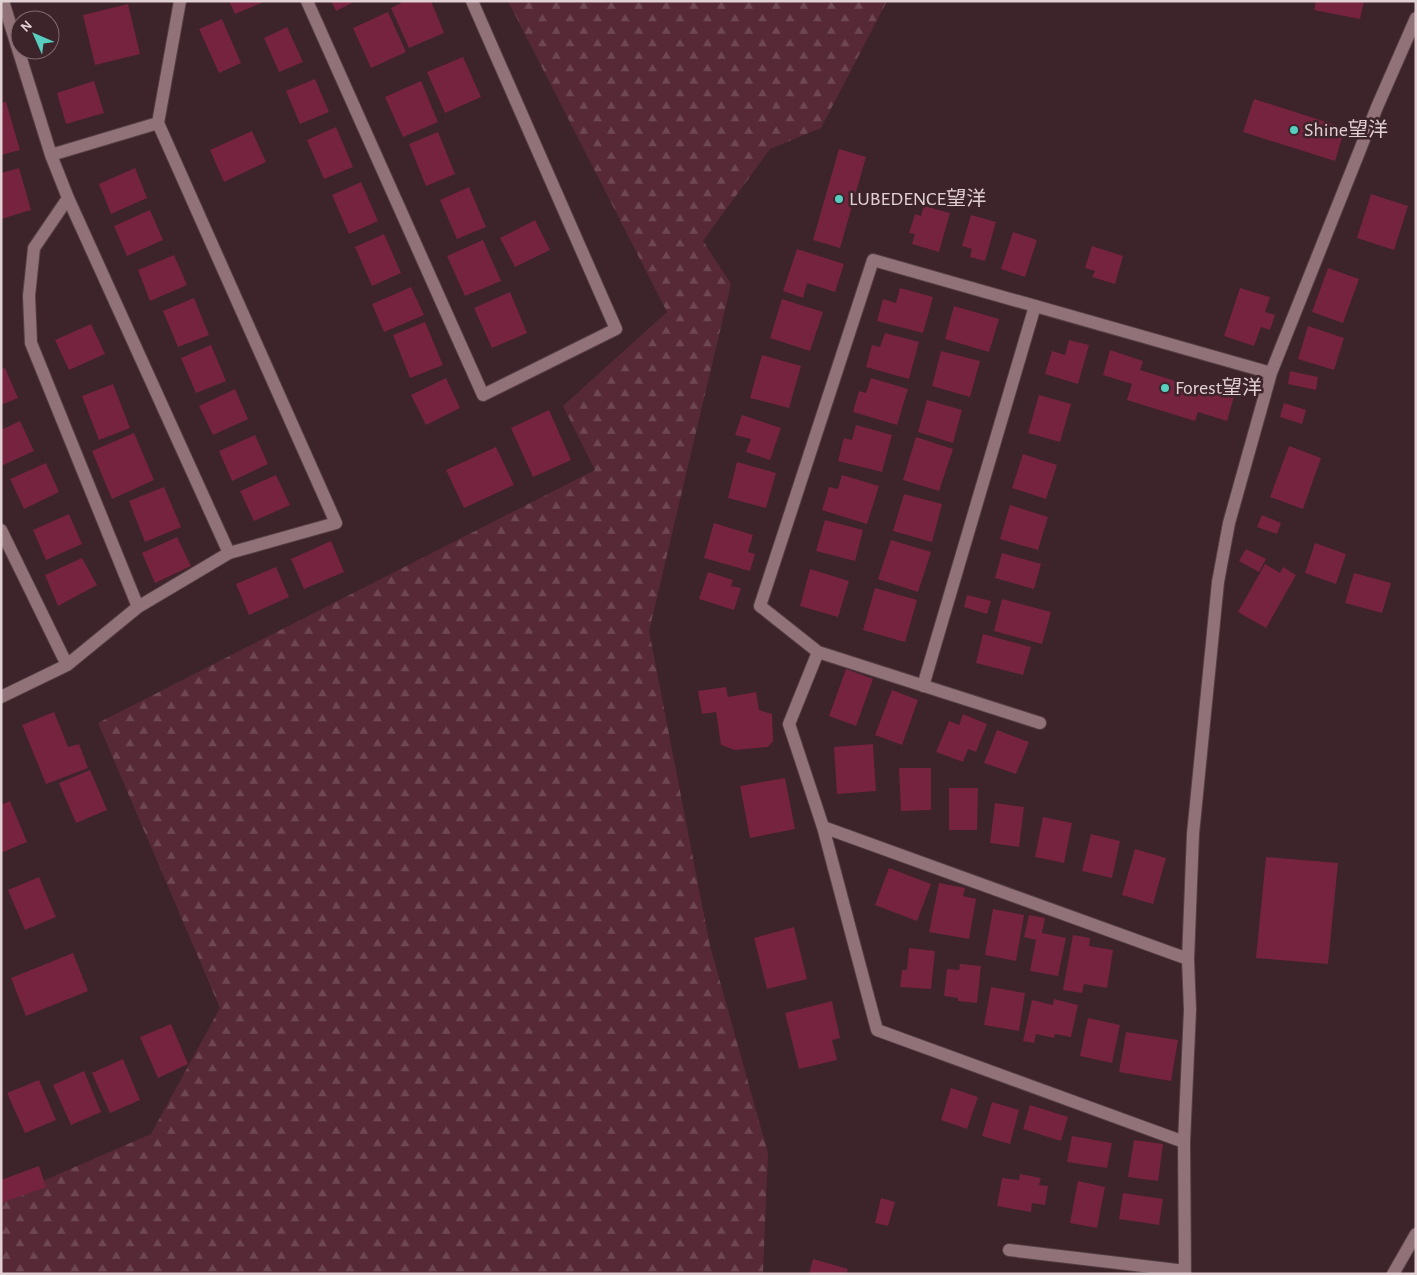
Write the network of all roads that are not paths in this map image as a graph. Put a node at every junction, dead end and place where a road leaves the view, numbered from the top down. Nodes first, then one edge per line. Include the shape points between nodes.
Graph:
1 (3, 1) edge
2 (180, 1) edge
3 (307, 1) edge
4 (472, 1) edge
5 (1416, 18) edge
6 (158, 123) junction
7 (51, 155) junction
8 (68, 198) junction
9 (1035, 306) junction
10 (1271, 373) junction
11 (1, 530) edge
12 (229, 552) junction
13 (138, 607) junction
14 (818, 652) junction
15 (67, 664) junction
16 (923, 686) junction
17 (1, 697) edge
18 (1040, 723) dead end
19 (823, 827) junction
20 (1188, 959) junction
21 (1184, 1142) junction
22 (1416, 1234) edge
23 (1009, 1250) dead end
24 (1185, 1272) edge
25 (1393, 1274) edge

1 - 7 street
2 - 6 street
3 - 4 street via 483,395 616,329
5 - 10 street
6 - 7 street
6 - 12 street via 336,523
7 - 8 street
8 - 12 street
8 - 13 street via 34,248 29,296 31,343
9 - 10 street
9 - 14 street via 872,260 760,606
9 - 16 street
10 - 20 street via 1229,523 1218,582 1193,834
11 - 15 street
12 - 13 street
13 - 15 street
14 - 16 street
14 - 19 street via 789,724
15 - 17 street
16 - 18 street
19 - 20 street
19 - 21 street via 877,1030
20 - 21 street via 1190,1010
21 - 24 street
22 - 25 street
23 - 24 street

